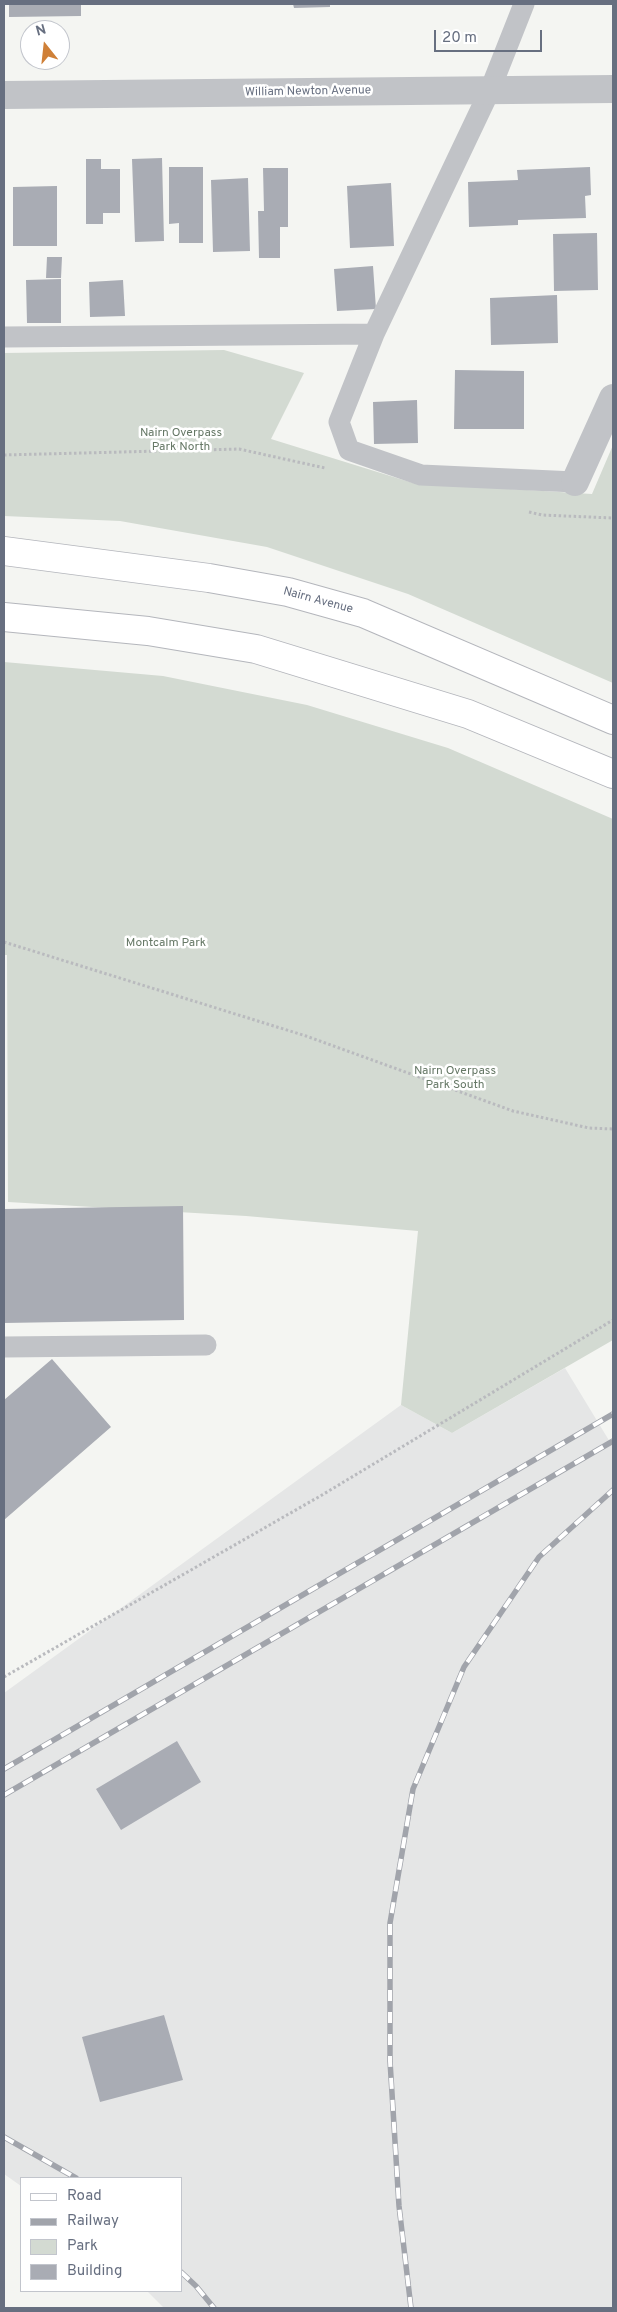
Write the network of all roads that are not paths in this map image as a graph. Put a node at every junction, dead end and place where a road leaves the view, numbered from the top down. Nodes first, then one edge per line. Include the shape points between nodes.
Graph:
1 (524, 4) edge
2 (613, 89) edge
3 (490, 90) junction
4 (4, 95) edge
5 (374, 334) junction
6 (4, 337) edge
7 (613, 398) edge
8 (575, 482) joint
9 (4, 551) edge
10 (4, 617) edge
11 (613, 720) edge
12 (613, 774) edge
13 (206, 1345) dead end
14 (4, 1348) edge

1 - 3 lane
2 - 3 street, William Newton Avenue
3 - 4 street, William Newton Avenue
3 - 5 lane
5 - 6 lane
5 - 8 lane via 339,422 349,450 421,475
7 - 8 street
9 - 11 main road, Nairn Avenue via 209,578 297,594 363,613
10 - 12 main road via 148,631 256,648 468,714
13 - 14 lane

